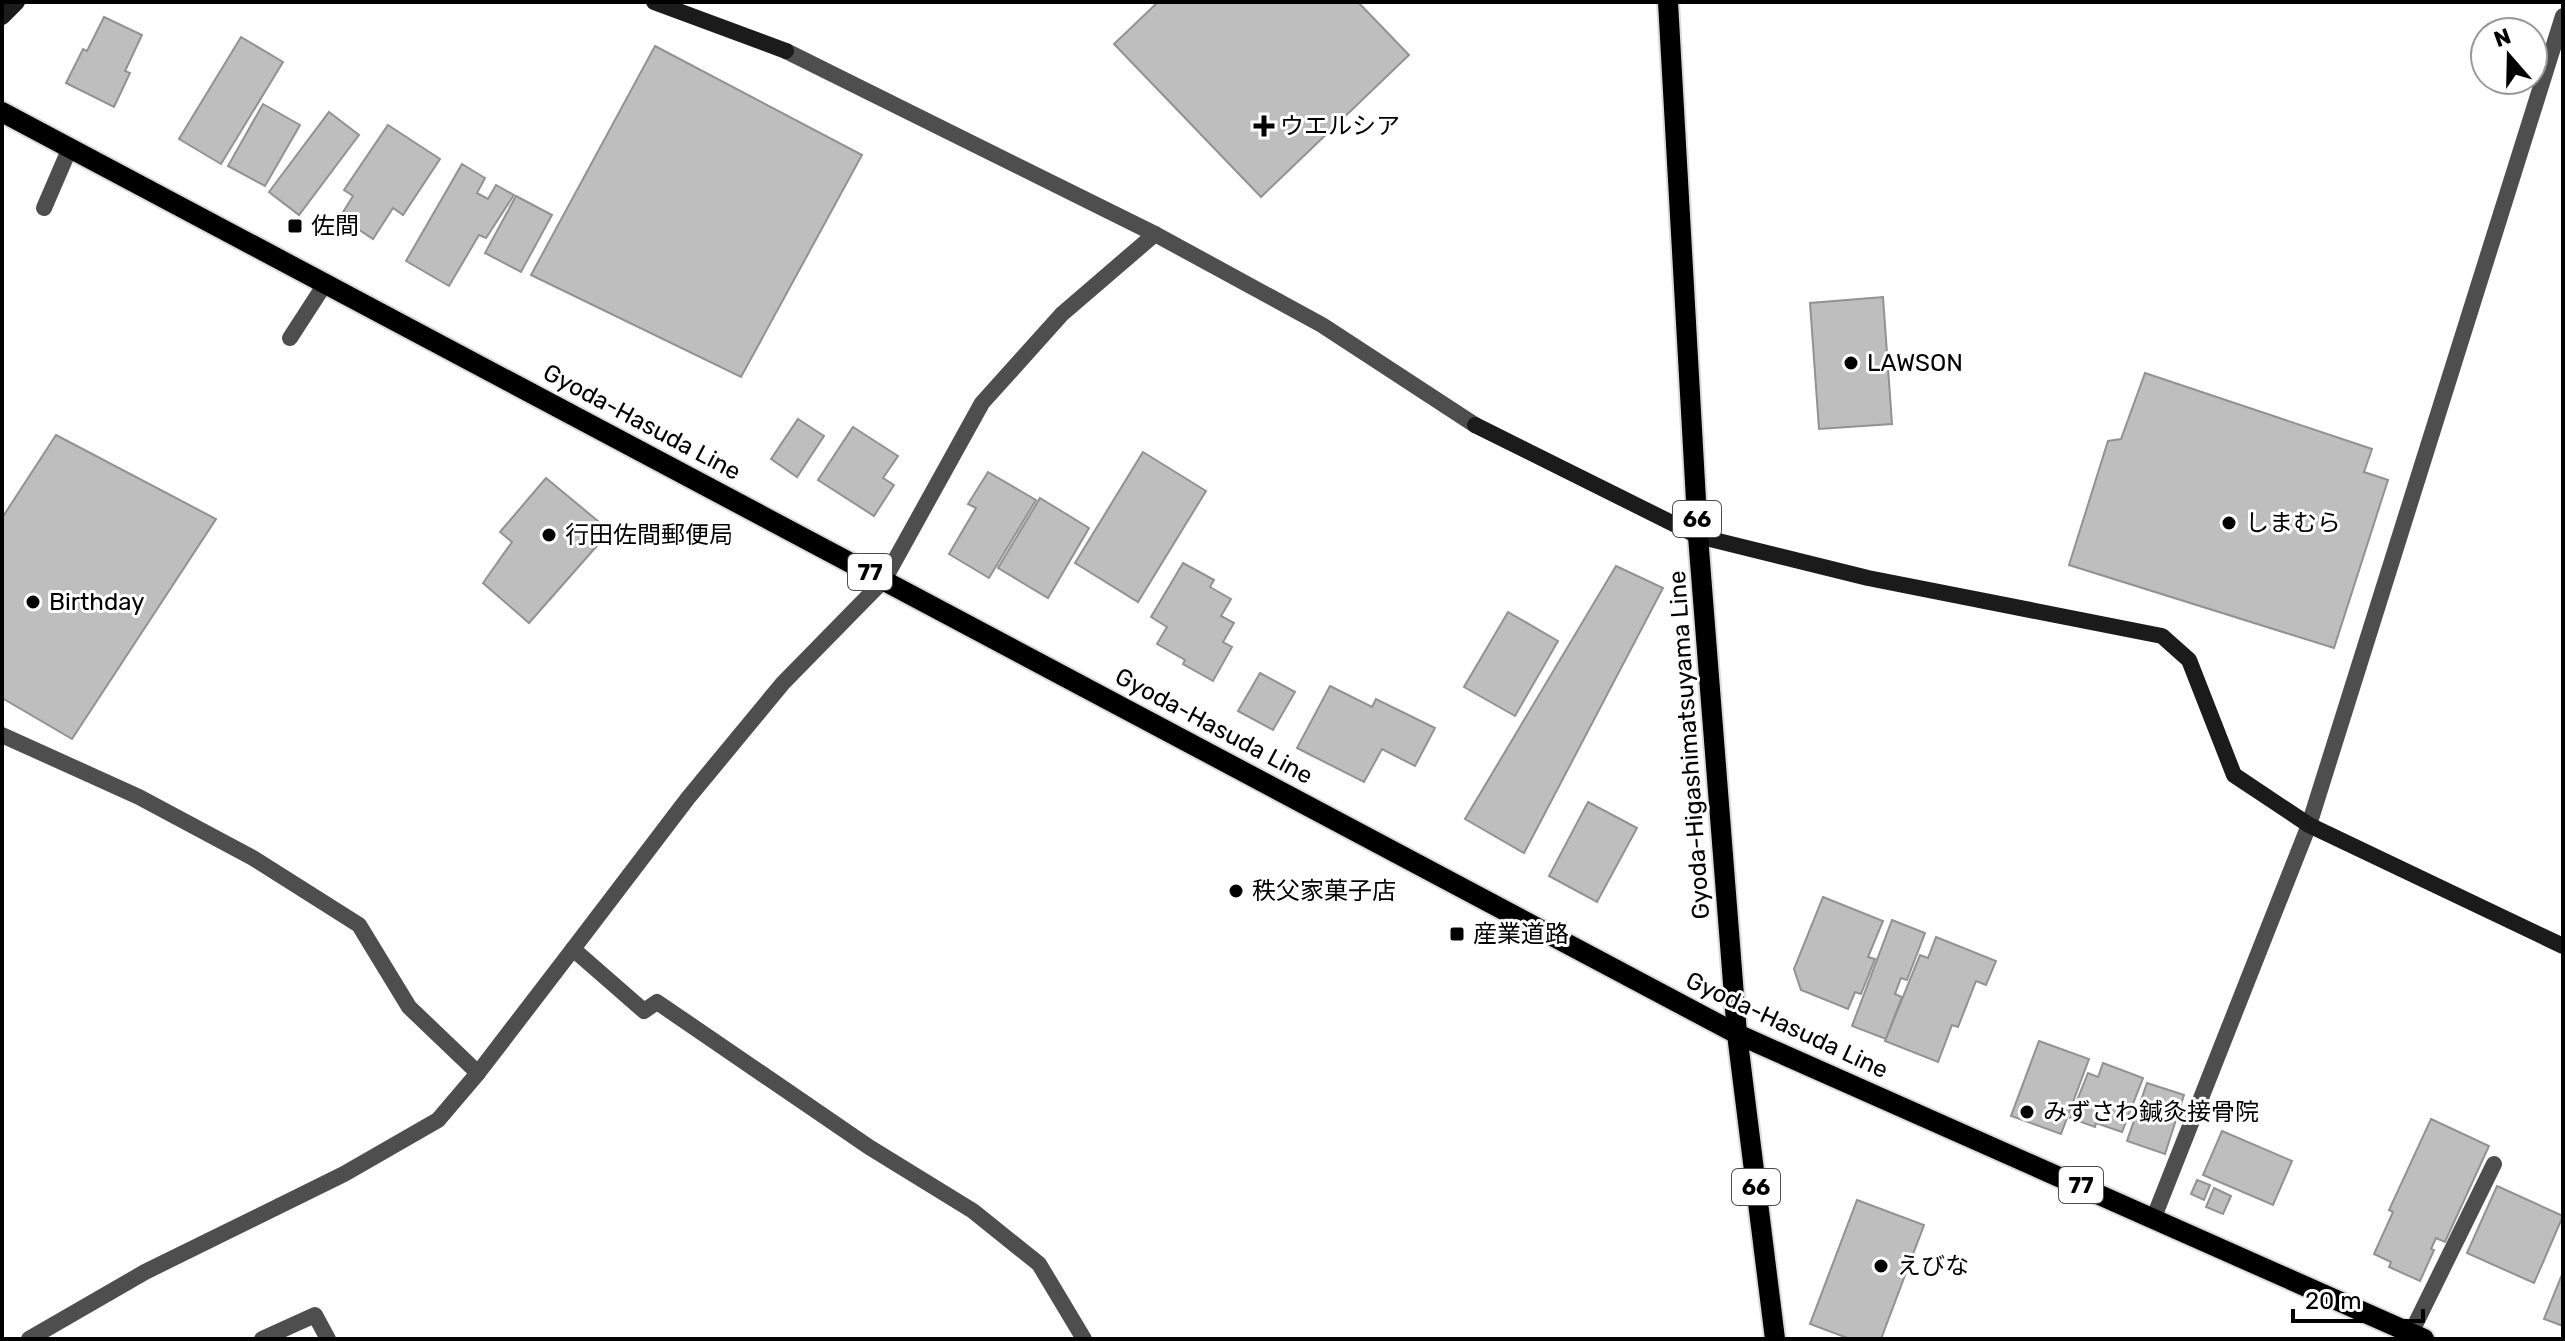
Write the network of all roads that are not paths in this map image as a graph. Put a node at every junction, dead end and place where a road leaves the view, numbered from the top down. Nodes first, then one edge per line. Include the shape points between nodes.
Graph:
1 (17, 2) edge
2 (654, 2) edge
3 (1668, 2) edge
4 (2563, 16) edge
5 (2, 17) edge
6 (2, 112) edge
7 (69, 150) junction
8 (44, 208) dead end
9 (1155, 234) junction
10 (325, 284) junction
11 (290, 338) dead end
12 (1698, 536) junction
13 (884, 580) junction
14 (2, 735) edge
15 (2309, 825) junction
16 (2563, 946) edge
17 (573, 949) junction
18 (1737, 1034) junction
19 (478, 1073) junction
20 (2494, 1164) dead end
21 (2154, 1217) junction
22 (2418, 1336) edge
23 (29, 1339) edge
24 (262, 1339) edge
25 (328, 1339) edge
26 (1084, 1339) edge
27 (1775, 1339) edge

1 - 5 street
2 - 9 street via 786,51
3 - 12 main road, Gyoda-Higashimatsuyama Line / 66
4 - 15 street
6 - 7 main road, Gyoda-Hasuda Line / 77
7 - 8 street
7 - 10 main road, Gyoda-Hasuda Line / 77
9 - 12 street via 1322,325 1475,425
9 - 13 street via 1062,314 982,403
10 - 11 street
10 - 13 main road, Gyoda-Hasuda Line / 77
12 - 15 street via 1868,578 2162,636 2189,660 2234,775
12 - 18 main road, Gyoda-Higashimatsuyama Line / 66
13 - 17 street via 783,683
13 - 18 main road, Gyoda-Hasuda Line / 77
14 - 19 street via 139,797 253,858 359,925 409,1007
15 - 16 street
15 - 21 street
17 - 19 street
17 - 26 street via 644,1011 657,1002 973,1211 1039,1264
18 - 21 main road, Gyoda-Hasuda Line / 77
18 - 27 main road, Gyoda-Higashimatsuyama Line / 66
19 - 23 street via 438,1120 344,1174 145,1272
20 - 22 street
21 - 22 main road, Gyoda-Hasuda Line / 77
24 - 25 street via 315,1315

